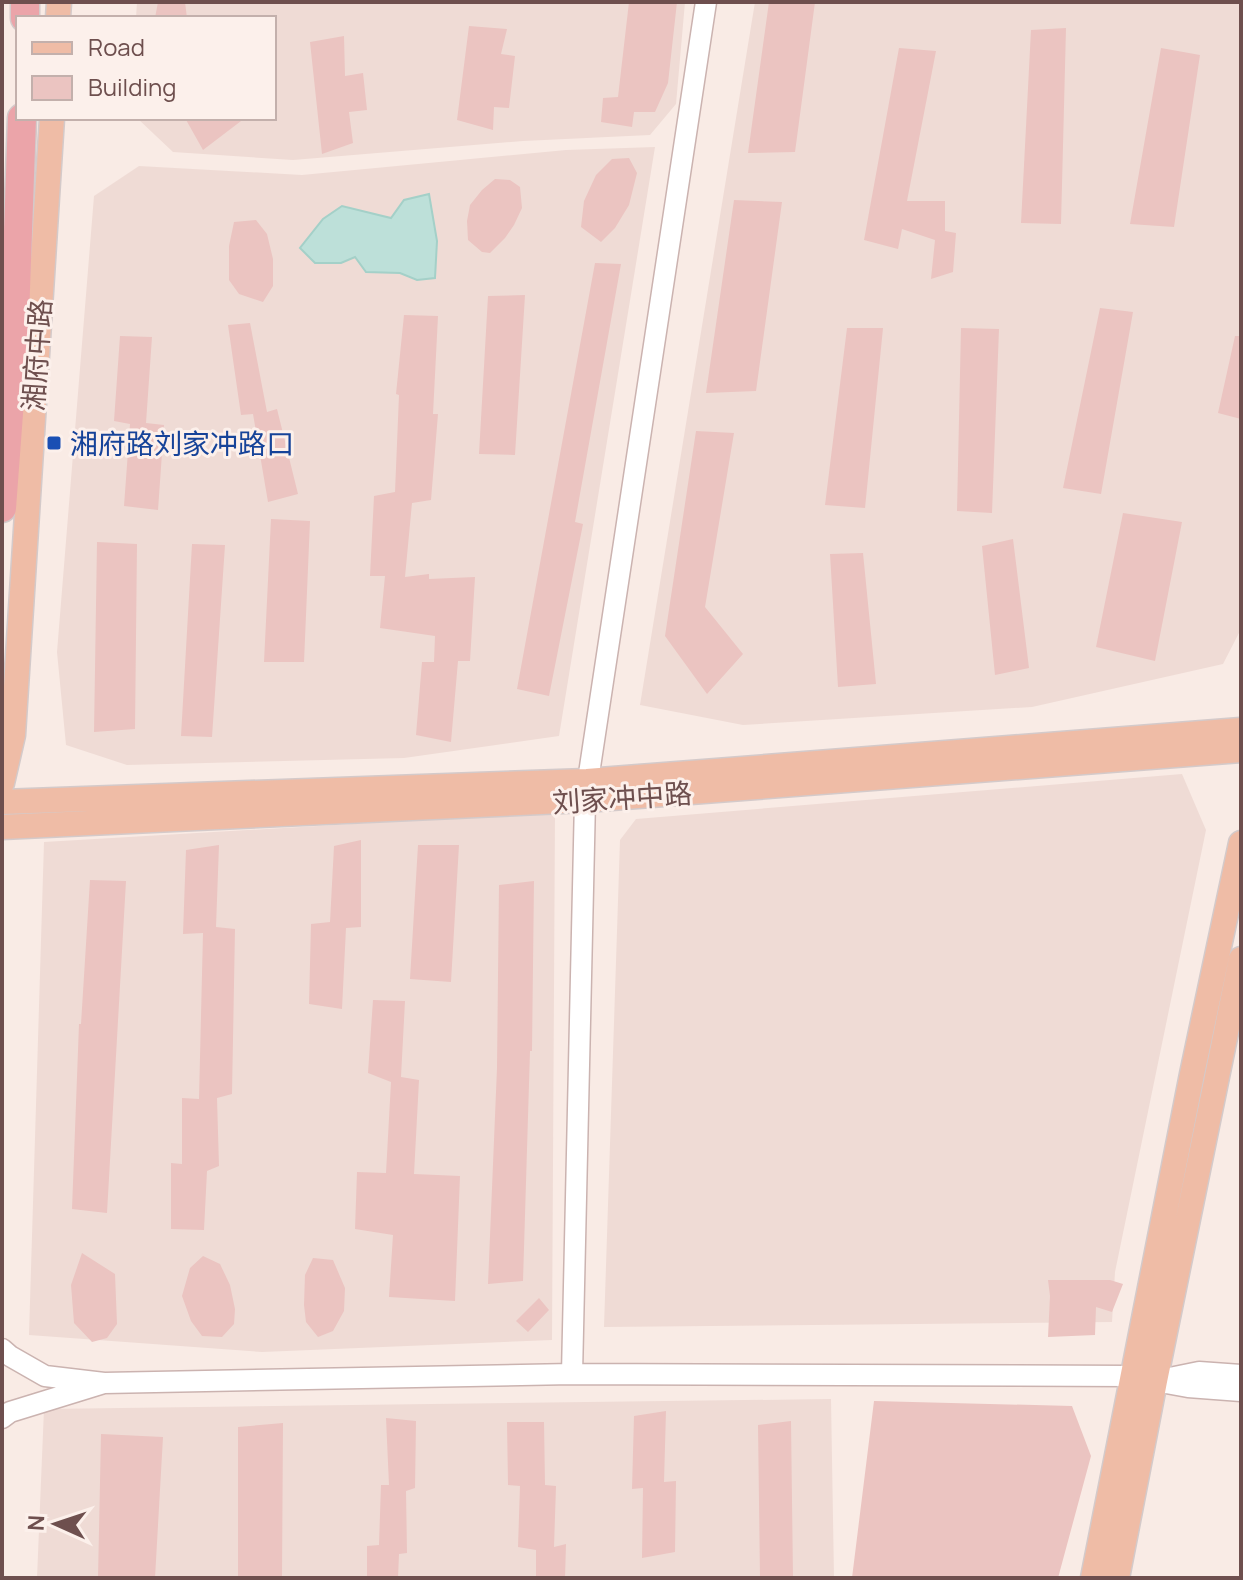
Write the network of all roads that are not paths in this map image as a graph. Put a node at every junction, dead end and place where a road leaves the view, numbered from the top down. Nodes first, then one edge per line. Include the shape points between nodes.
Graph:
1 (706, 2) edge
2 (22, 120) edge
3 (52, 120) edge
4 (2, 508) edge
5 (1241, 730) edge
6 (1241, 750) edge
7 (2, 783) edge
8 (586, 790) junction
9 (2, 802) edge
10 (2, 827) edge
11 (1241, 843) edge
12 (1241, 959) edge
13 (2, 1349) edge
14 (572, 1374) junction
15 (1241, 1375) edge
16 (1143, 1379) junction
17 (104, 1383) junction
18 (1241, 1391) edge
19 (2, 1418) edge
20 (1093, 1578) edge
21 (1117, 1578) edge

1 - 8 street
2 - 4 highway
3 - 7 main road, 湘府中路 via 13,735
5 - 8 main road, 刘家冲中路
6 - 8 main road, 刘家冲中路
8 - 9 main road, 刘家冲中路
8 - 10 main road, 刘家冲中路
8 - 14 street
11 - 16 main road via 1192,1074
12 - 16 main road
13 - 17 street via 45,1376
14 - 16 street
14 - 17 street
15 - 16 street via 1199,1372
16 - 18 street
16 - 20 main road
16 - 21 main road
17 - 19 street

